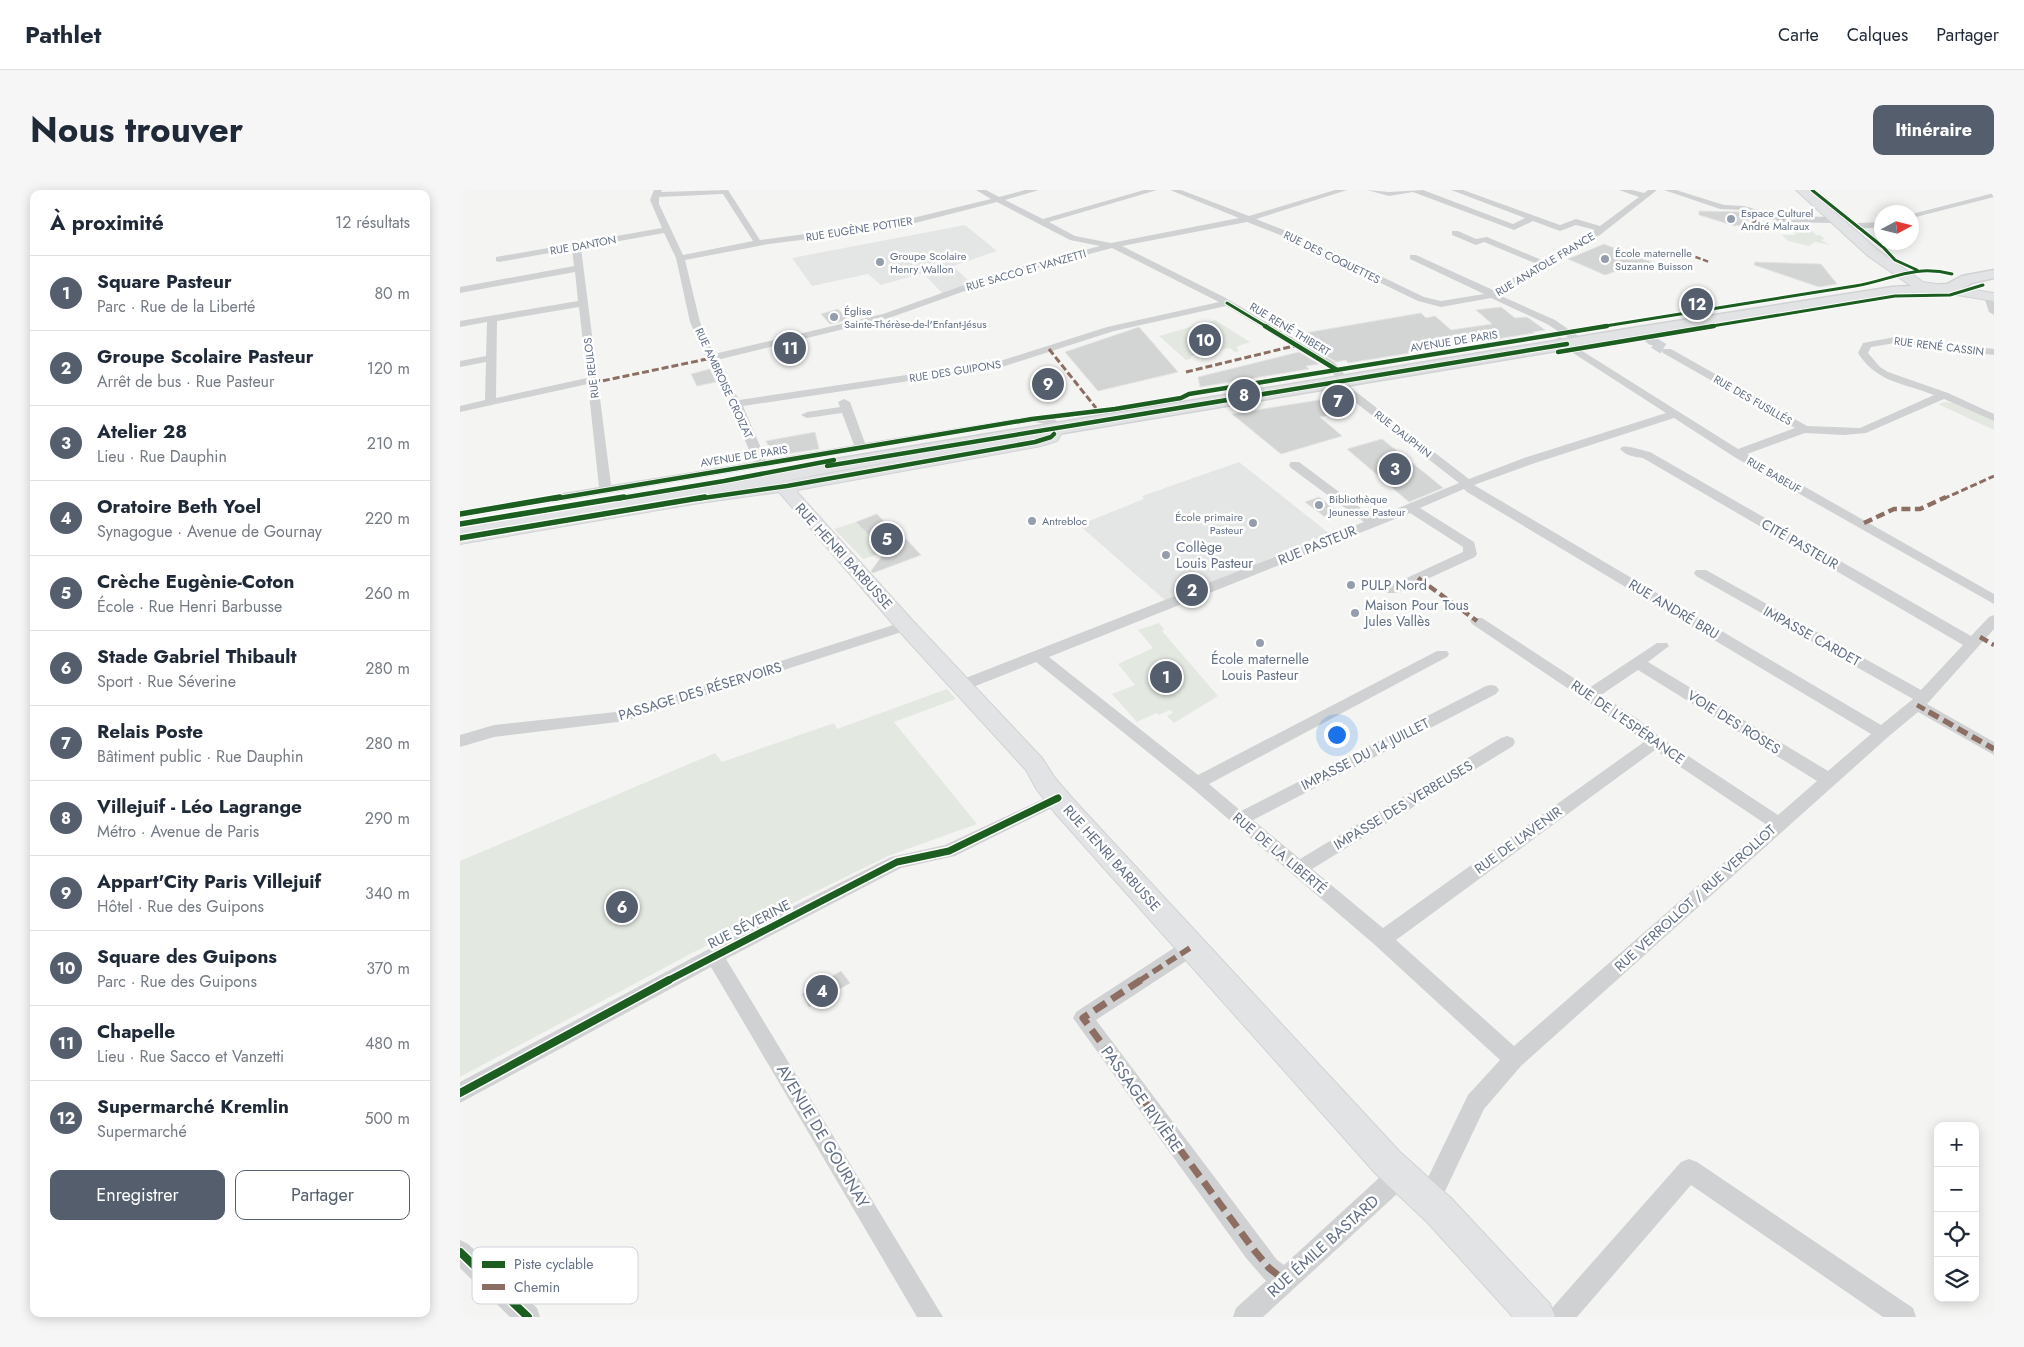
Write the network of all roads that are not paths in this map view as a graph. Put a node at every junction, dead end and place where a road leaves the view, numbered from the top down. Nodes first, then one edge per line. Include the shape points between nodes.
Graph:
1 (980, 190) edge
2 (1035, 190) edge
3 (1153, 190) edge
4 (1174, 190) edge
5 (1342, 190) edge
6 (1371, 190) edge
7 (1411, 190) edge
8 (1416, 190) edge
9 (1455, 190) edge
10 (1623, 190) edge
11 (1654, 190) edge
12 (1668, 190) edge
13 (657, 192) edge
14 (1808, 193) edge
15 (1994, 195) edge
16 (1645, 196) junction
17 (998, 200) junction
18 (1919, 214) edge
19 (1533, 218) junction
20 (1249, 219) junction
21 (1834, 220) junction
22 (1042, 222) junction
23 (1874, 225) edge
24 (1858, 226) junction
25 (1601, 229) junction
26 (667, 230) junction
27 (1455, 233) dead end
28 (1873, 239) junction
29 (758, 243) junction
30 (1112, 245) junction
31 (576, 246) junction
32 (1413, 257) dead end
33 (680, 258) junction
34 (499, 259) dead end
35 (1544, 264) junction
36 (579, 268) junction
37 (1994, 268) edge
38 (1994, 274) edge
39 (1909, 279) junction
40 (1938, 282) junction
41 (1960, 284) junction
42 (460, 290) edge
43 (1492, 294) junction
44 (1990, 294) edge
45 (584, 303) junction
46 (1227, 303) junction
47 (1994, 312) edge
48 (492, 318) junction
49 (460, 324) edge
50 (1639, 332) junction
51 (1572, 340) junction
52 (1654, 343) tunnel mouth
53 (1668, 351) tunnel mouth
54 (1994, 352) edge
55 (491, 358) junction
56 (711, 358) junction
57 (460, 364) edge
58 (1341, 378) junction
59 (593, 380) junction
60 (1944, 395) junction
61 (490, 402) junction
62 (736, 404) junction
63 (460, 408) edge
64 (1674, 414) junction
65 (807, 415) dead end
66 (1994, 418) edge
67 (1054, 426) junction
68 (1804, 430) junction
69 (861, 448) junction
70 (1626, 449) dead end
71 (1738, 453) junction
72 (761, 463) junction
73 (1295, 465) dead end
74 (1466, 484) junction
75 (787, 486) junction
76 (605, 490) junction
77 (1410, 508) junction
78 (460, 514) edge
79 (1373, 523) junction
80 (460, 524) edge
81 (460, 530) edge
82 (460, 538) edge
83 (1701, 573) dead end
84 (1392, 590) dead end
85 (1994, 600) edge
86 (1994, 620) edge
87 (1477, 621) dead end
88 (906, 626) junction
89 (1973, 644) junction
90 (1662, 646) dead end
91 (1442, 654) dead end
92 (1038, 656) junction
93 (1638, 663) junction
94 (963, 685) junction
95 (1491, 690) dead end
96 (1590, 696) junction
97 (1920, 702) junction
98 (1882, 733) junction
99 (460, 741) edge
100 (1508, 742) dead end
101 (1655, 742) junction
102 (1994, 749) edge
103 (1829, 780) junction
104 (1197, 782) junction
105 (1058, 798) junction
106 (1240, 819) junction
107 (1779, 824) junction
108 (1298, 869) junction
109 (1382, 939) junction
110 (1192, 946) junction
111 (714, 956) junction
112 (1514, 1059) junction
113 (460, 1093) edge
114 (1400, 1174) junction
115 (1429, 1200) junction
116 (460, 1252) edge
117 (472, 1263) edge
118 (1284, 1280) junction
119 (514, 1304) edge
120 (1554, 1315) edge
121 (528, 1317) edge
122 (931, 1317) edge
123 (1245, 1317) edge
124 (1904, 1317) edge

1 - 17 street, RUE RENÉ THIBERT
2 - 17 street, RUE EUGÈNE POTTIER
3 - 22 street
4 - 20 street, RUE DES COQUETTES
5 - 20 street, RUE SACCO ET VANZETTI
6 - 7 street via 1389,194
8 - 19 street via 1514,227
9 - 19 street
10 - 16 street
11 - 16 street, RUE ANATOLE FRANCE
12 - 21 street via 1723,207 1744,208 1779,219
13 - 26 street, RUE AMBROISE CROIZAT via 655,204
13 - 29 street via 725,191
14 - 21 main road
14 - 24 main road via 1836,216
15 - 18 street
16 - 25 street, RUE ANATOLE FRANCE
17 - 22 street, RUE RENÉ THIBERT
17 - 29 street, RUE EUGÈNE POTTIER via 896,225
19 - 25 street via 1560,228 1576,222
20 - 30 street, RUE SACCO ET VANZETTI
20 - 43 street, RUE DES COQUETTES via 1428,302 1441,304
21 - 28 main road
21 - 39 main road
22 - 30 street, RUE RENÉ THIBERT via 1073,238
23 - 24 street
24 - 28 main road
25 - 35 street, RUE ANATOLE FRANCE
26 - 31 street, RUE DANTON
26 - 33 street, RUE AMBROISE CROIZAT
27 - 35 street via 1476,242 1484,239
28 - 40 main road via 1895,260
29 - 33 street, RUE EUGÈNE POTTIER
30 - 46 street, RUE RENÉ THIBERT
30 - 56 street, RUE SACCO ET VANZETTI via 1004,274 886,316
31 - 34 street, RUE DANTON
31 - 36 street, RUE REULOS
32 - 43 street
33 - 56 street, RUE AMBROISE CROIZAT via 695,322
35 - 43 street, RUE ANATOLE FRANCE
36 - 42 street
36 - 45 street, RUE REULOS
37 - 40 main road
38 - 41 main road via 1967,279
39 - 40 main road via 1919,276
39 - 51 main road via 1897,285
40 - 41 main road
40 - 44 main road
40 - 50 main road
41 - 44 main road
43 - 51 street, RUE ANATOLE FRANCE via 1550,322
44 - 47 street
45 - 48 street
45 - 59 street, RUE REULOS
46 - 58 street, RUE RENÉ THIBERT via 1330,364
46 - 62 street, RUE DES GUIPONS via 1111,329 1002,364
48 - 49 street
48 - 55 street
50 - 51 main road
50 - 52 street
51 - 58 main road, AVENUE DE PARIS
51 - 64 street, RUE BABEUF
53 - 68 street, RUE DES FUSILLÉS
54 - 60 street, RUE RENÉ CASSIN via 1895,340 1877,342 1864,348 1866,360 1883,374
55 - 57 street
55 - 61 street
56 - 62 street, RUE AMBROISE CROIZAT
58 - 67 main road, AVENUE DE PARIS
58 - 74 street, RUE DAUPHIN via 1346,390
59 - 61 street
59 - 76 street, RUE REULOS
60 - 66 street
60 - 68 street via 1862,431
61 - 63 street
62 - 72 street, RUE AMBROISE CROIZAT
64 - 71 street, RUE BABEUF
64 - 74 street, RUE PASTEUR
65 - 69 street via 845,406
67 - 69 street, AVENUE DE PARIS via 1048,419 1032,419
67 - 75 main road, AVENUE DE PARIS via 1051,437 1043,441
67 - 80 main road, AVENUE DE PARIS
67 - 81 main road, AVENUE DE PARIS
68 - 71 street, RUE DES FUSILLÉS
69 - 72 street, AVENUE DE PARIS
70 - 89 street, CITÉ PASTEUR via 1646,455
71 - 85 street, RUE BABEUF
72 - 76 street, AVENUE DE PARIS
73 - 79 street
74 - 77 street, RUE PASTEUR
74 - 98 street, RUE ANDRÉ BRU
75 - 82 main road, AVENUE DE PARIS
75 - 88 main road, RUE HENRI BARBUSSE via 794,500
76 - 78 street, AVENUE DE PARIS
77 - 79 street, RUE PASTEUR
77 - 84 street via 1469,545 1470,554
79 - 92 street, RUE PASTEUR
83 - 97 street, IMPASSE CARDET
86 - 89 street, RUE VERROLLOT / RUE VEROLLOT
87 - 96 street, RUE DE L'ESPÉRANCE
88 - 94 main road, RUE HENRI BARBUSSE
88 - 99 street, PASSAGE DES RÉSERVOIRS via 626,716 494,731
89 - 97 street, RUE VERROLLOT / RUE VEROLLOT
90 - 93 street
91 - 104 street
92 - 94 street, RUE PASTEUR
92 - 104 street, RUE DE LA LIBERTÉ
93 - 96 street
93 - 103 street, VOIE DES ROSES
94 - 105 main road, RUE HENRI BARBUSSE via 1034,764
95 - 106 street, IMPASSE DU 14 JUILLET
96 - 101 street, RUE DE L'ESPÉRANCE
97 - 98 street, RUE VERROLLOT / RUE VEROLLOT
97 - 102 street, IMPASSE CARDET
98 - 103 street, RUE VERROLLOT / RUE VEROLLOT
100 - 108 street, IMPASSE DES VERBEUSES
101 - 107 street, RUE DE L'ESPÉRANCE
101 - 109 street, RUE DE L'AVENIR
103 - 107 street, RUE VERROLLOT / RUE VEROLLOT
104 - 106 street, RUE DE LA LIBERTÉ
105 - 110 main road, RUE HENRI BARBUSSE
105 - 111 street, RUE SÉVERINE via 949,851 897,862
106 - 108 street, RUE DE LA LIBERTÉ
107 - 112 street, RUE VERROLLOT / RUE VEROLLOT
108 - 109 street, RUE DE LA LIBERTÉ
109 - 112 street, RUE DE LA LIBERTÉ
110 - 114 main road, RUE HENRI BARBUSSE
110 - 118 street, PASSAGE RIVIÈRE via 1083,1018 1254,1250
111 - 113 street, RUE SÉVERINE
111 - 122 street, AVENUE DE GOURNAY
112 - 115 street, RUE VERROLLOT / RUE VEROLLOT via 1476,1102
114 - 115 main road, RUE HENRI BARBUSSE
114 - 118 street, RUE ÉMILE BASTARD
115 - 120 main road, RUE HENRI BARBUSSE
116 - 117 street
118 - 123 street, RUE ÉMILE BASTARD
119 - 121 street
120 - 124 street via 1689,1170

